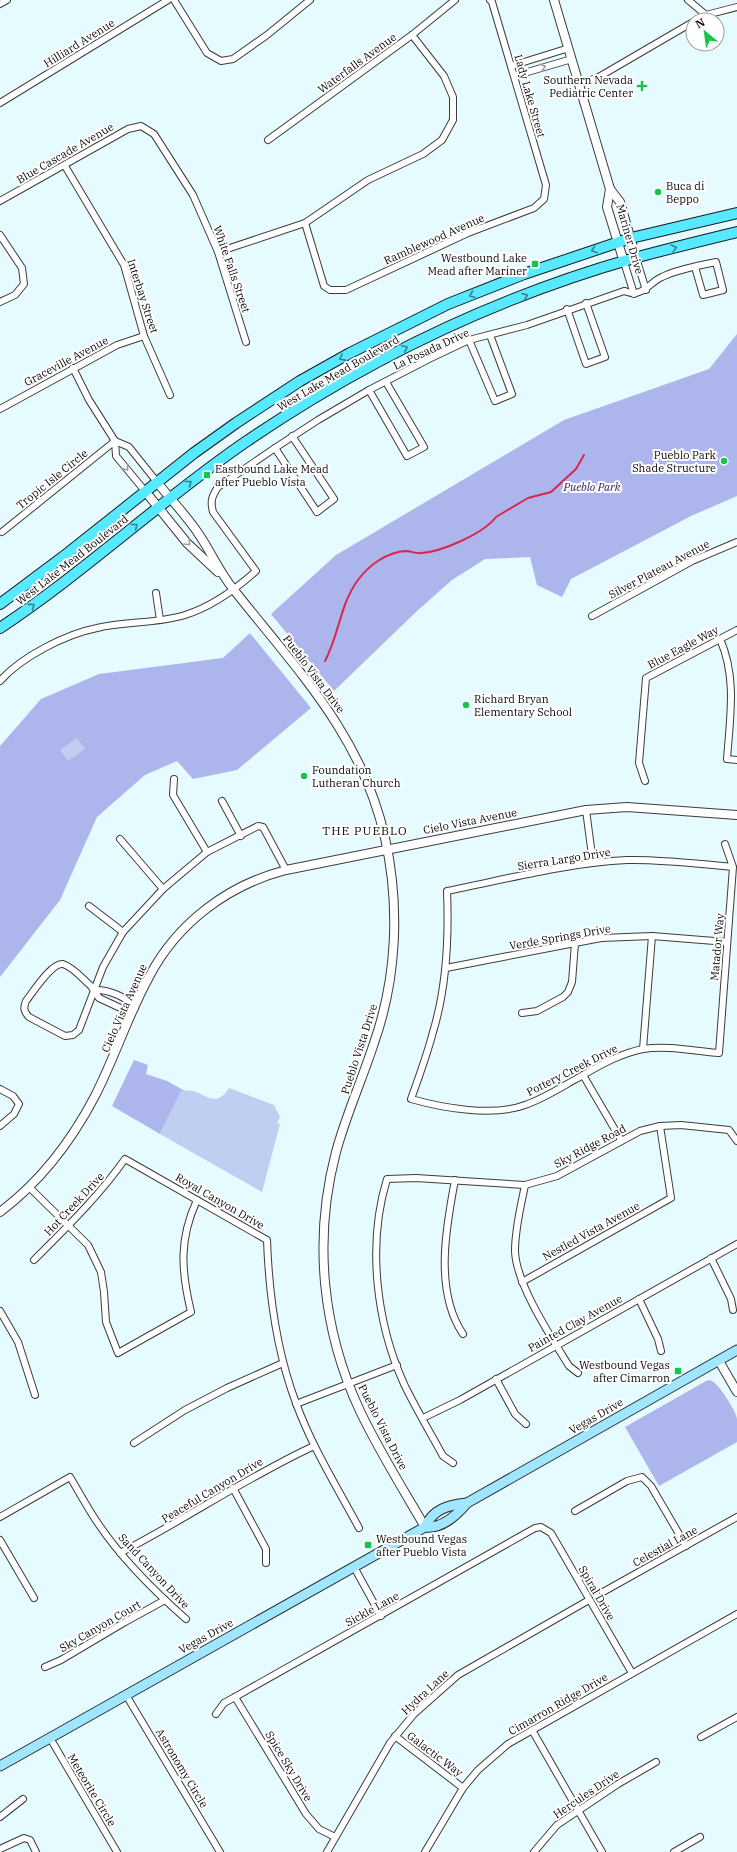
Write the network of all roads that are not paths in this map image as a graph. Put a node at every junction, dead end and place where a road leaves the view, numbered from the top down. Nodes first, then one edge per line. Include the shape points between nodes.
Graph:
1 (7, 0) edge
2 (168, 0) edge
3 (174, 0) edge
4 (310, 0) edge
5 (455, 0) edge
6 (490, 0) edge
7 (554, 0) edge
8 (688, 0) edge
9 (0, 4) edge
10 (737, 7) edge
11 (702, 12) edge
12 (718, 12) edge
13 (685, 27) edge
14 (412, 35) junction
15 (569, 48) junction
16 (572, 59) junction
17 (511, 66) junction
18 (514, 76) junction
19 (579, 83) junction
20 (0, 103) edge
21 (142, 126) joint
22 (268, 140) dead end
23 (65, 166) junction
24 (610, 189) junction
25 (544, 199) joint
26 (0, 201) edge
27 (737, 213) edge
28 (305, 223) junction
29 (737, 232) edge
30 (0, 235) edge
31 (630, 238) junction
32 (618, 242) junction
33 (218, 252) junction
34 (636, 258) junction
35 (624, 262) junction
36 (695, 267) junction
37 (646, 290) junction
38 (634, 294) junction
39 (0, 302) edge
40 (586, 303) junction
41 (568, 309) junction
42 (490, 335) junction
43 (144, 336) junction
44 (469, 340) junction
45 (246, 342) dead end
46 (73, 368) junction
47 (386, 382) junction
48 (370, 390) junction
49 (170, 395) dead end
50 (0, 409) edge
51 (292, 436) junction
52 (115, 441) junction
53 (275, 448) junction
54 (157, 482) junction
55 (145, 491) junction
56 (170, 498) junction
57 (158, 507) junction
58 (2, 532) dead end
59 (737, 542) edge
60 (224, 578) junction
61 (233, 589) junction
62 (156, 593) dead end
63 (0, 604) edge
64 (592, 616) dead end
65 (160, 620) junction
66 (0, 628) edge
67 (737, 630) edge
68 (720, 639) junction
69 (0, 680) edge
70 (737, 760) edge
71 (174, 779) dead end
72 (645, 780) dead end
73 (222, 801) dead end
74 (586, 810) junction
75 (737, 815) edge
76 (241, 836) junction
77 (120, 839) dead end
78 (725, 844) dead end
79 (387, 849) junction
80 (207, 852) junction
81 (593, 863) junction
82 (734, 867) junction
83 (286, 870) junction
84 (163, 889) junction
85 (89, 906) dead end
86 (123, 932) junction
87 (652, 936) junction
88 (727, 942) junction
89 (575, 943) junction
90 (446, 968) junction
91 (94, 990) junction
92 (116, 995) junction
93 (113, 1004) junction
94 (135, 1008) junction
95 (522, 1013) dead end
96 (643, 1049) junction
97 (718, 1053) joint
98 (584, 1075) junction
99 (0, 1090) edge
100 (0, 1126) edge
101 (660, 1126) junction
102 (620, 1140) junction
103 (737, 1141) edge
104 (125, 1159) joint
105 (456, 1180) junction
106 (525, 1184) junction
107 (29, 1187) junction
108 (197, 1200) junction
109 (0, 1212) edge
110 (69, 1226) junction
111 (737, 1244) edge
112 (712, 1258) junction
113 (34, 1260) dead end
114 (522, 1282) junction
115 (639, 1299) junction
116 (733, 1310) dead end
117 (0, 1311) edge
118 (463, 1334) dead end
119 (556, 1346) junction
120 (737, 1350) edge
121 (661, 1351) dead end
122 (719, 1360) junction
123 (283, 1364) junction
124 (397, 1365) junction
125 (578, 1373) dead end
126 (496, 1380) junction
127 (348, 1383) junction
128 (737, 1392) edge
129 (35, 1395) dead end
130 (296, 1404) junction
131 (423, 1418) junction
132 (526, 1424) dead end
133 (134, 1443) dead end
134 (314, 1446) junction
135 (453, 1463) dead end
136 (233, 1488) junction
137 (575, 1511) dead end
138 (0, 1517) edge
139 (737, 1517) edge
140 (425, 1527) junction
141 (541, 1527) joint
142 (359, 1528) dead end
143 (0, 1540) edge
144 (686, 1546) junction
145 (120, 1553) junction
146 (266, 1562) dead end
147 (354, 1567) junction
148 (603, 1592) dead end
149 (34, 1598) dead end
150 (165, 1600) junction
151 (589, 1600) junction
152 (737, 1615) edge
153 (381, 1616) junction
154 (186, 1619) dead end
155 (45, 1667) dead end
156 (632, 1673) junction
157 (126, 1695) junction
158 (235, 1697) junction
159 (216, 1714) dead end
160 (737, 1716) edge
161 (532, 1730) junction
162 (395, 1736) junction
163 (701, 1737) dead end
164 (50, 1738) junction
165 (656, 1762) dead end
166 (0, 1766) edge
167 (463, 1788) junction
168 (23, 1799) dead end
169 (578, 1811) junction
170 (0, 1817) edge
171 (700, 1836) dead end
172 (335, 1837) junction
173 (0, 1849) edge
174 (36, 1852) edge
175 (117, 1852) edge
176 (220, 1852) edge
177 (327, 1852) edge
178 (425, 1852) edge
179 (534, 1852) edge
180 (602, 1852) edge
181 (674, 1852) edge

1 - 9 street
2 - 20 street, Hilliard Avenue
3 - 4 street via 207,53 221,61 233,59
5 - 14 street, Waterfalls Avenue
6 - 17 street, Lady Lake Street
7 - 15 street, Mariner Drive
8 - 11 street
10 - 12 street
13 - 19 street via 597,78
14 - 22 street, Waterfalls Avenue
14 - 28 street via 444,76 453,96 453,120 442,140 423,154 368,180
15 - 16 street, Mariner Drive
15 - 17 street
18 -> 16 street
16 - 19 street, Mariner Drive
17 - 18 street, Lady Lake Street
18 - 25 street, Lady Lake Street via 546,185
19 - 24 street, Mariner Drive
21 - 23 street, Blue Cascade Avenue via 128,128
21 - 33 street, White Falls Street via 154,134 193,195
23 - 26 street, Blue Cascade Avenue
23 - 43 street, Interbay Street via 124,264
24 - 31 street, Mariner Drive via 620,202
24 - 32 street, Mariner Drive via 607,207
25 - 28 street, Ramblewood Avenue via 534,208 468,233 346,290 330,290 324,286
27 - 31 main road, West Lake Mead Boulevard
28 - 33 street
34 -> 29 main road, West Lake Mead Boulevard
30 - 39 street via 22,268 24,284 14,295
31 - 32 main road, West Lake Mead Boulevard
31 - 34 street, Mariner Drive
32 - 35 street, Mariner Drive
32 -> 54 main road, West Lake Mead Boulevard via 524,274 448,304 393,331 300,381 236,423
33 - 45 street, White Falls Street
34 - 35 main road, West Lake Mead Boulevard
34 - 37 street, Mariner Drive
35 - 38 street, Mariner Drive
56 -> 35 main road, West Lake Mead Boulevard via 247,441 309,401 402,349 531,293
36 - 36 street, La Posada Drive via 703,295 724,290 716,262
36 - 37 street, La Posada Drive via 661,277 652,282
37 - 38 street, La Posada Drive
38 - 40 street, La Posada Drive via 624,290
40 - 41 street, La Posada Drive
40 - 41 street via 605,357 586,364
41 - 42 street, La Posada Drive
42 - 44 street, La Posada Drive
42 - 44 street via 512,394 495,401
43 - 46 street, Graceville Avenue via 117,345
43 - 49 street, Interbay Street
44 - 47 street, La Posada Drive
46 - 50 street, Graceville Avenue
46 - 52 street, Pueblo Vista Drive via 89,400
47 - 48 street, La Posada Drive
47 - 48 street via 424,447 407,456
48 - 51 street, La Posada Drive
51 - 53 street, La Posada Drive
51 - 53 street via 334,499 316,512
52 - 54 street, Pueblo Vista Drive via 129,447
52 -> 55 street, Pueblo Vista Drive via 116,456
52 - 58 street, Tropic Isle Circle
53 - 61 street, La Posada Drive via 218,487 212,496 213,512 256,571
54 - 55 main road, West Lake Mead Boulevard
54 - 56 street, Pueblo Vista Drive
55 - 57 street, Pueblo Vista Drive
55 - 63 main road, West Lake Mead Boulevard
56 - 57 main road, West Lake Mead Boulevard
56 - 60 street, Pueblo Vista Drive via 200,535
57 -> 60 street, Pueblo Vista Drive via 188,543
66 -> 57 main road, West Lake Mead Boulevard via 75,574
59 - 64 street, Silver Plateau Avenue via 692,561
60 - 61 street, Pueblo Vista Drive
61 - 65 street via 196,611
61 - 79 street, Pueblo Vista Drive via 321,699 342,730 370,788
62 - 65 street
65 - 69 street via 79,633 33,654 13,667
67 - 68 street, Blue Eagle Way
68 - 70 street via 731,670 732,687 727,759
68 - 72 street, Blue Eagle Way via 646,678 639,763
71 - 80 street via 173,795
73 - 76 street
74 - 75 street, Cielo Vista Avenue via 634,808
74 - 79 street, Cielo Vista Avenue
74 - 81 street
76 - 80 street
76 - 83 street via 258,826 263,827
77 - 84 street
78 - 82 street, Matador Way
79 - 83 street, Cielo Vista Avenue
79 - 127 street, Pueblo Vista Drive via 394,918 390,980 375,1041 337,1149 325,1220 324,1273 327,1305 338,1355
80 - 84 street
81 - 82 street, Sierra Largo Drive via 649,860
81 - 90 street, Sierra Largo Drive via 447,890
82 - 88 street, Matador Way
83 - 94 street, Cielo Vista Avenue via 259,878 205,909 190,923 155,966
84 - 86 street
85 - 86 street
86 - 91 street via 103,967
87 - 88 street, Verde Springs Drive
87 - 89 street, Verde Springs Drive via 601,938
87 - 96 street
88 - 97 street, Matador Way
89 - 90 street, Verde Springs Drive
89 - 95 street via 572,982 568,992 537,1011
90 - 98 street, Pottery Creek Drive via 434,1032 411,1099 437,1106 504,1110 544,1098
91 - 91 street via 79,1030 73,1035 65,1036 29,1017 25,1010 26,1001 58,964 65,964
91 - 92 street via 104,989
91 - 93 street via 99,998
92 - 93 street
92 - 94 street via 130,1002
93 - 94 street via 127,1010
94 - 107 street, Cielo Vista Avenue via 86,1113 57,1156
96 - 97 street, Pottery Creek Drive
96 - 98 street, Pottery Creek Drive via 618,1056
98 - 102 street
99 - 100 street via 13,1096 19,1104 14,1114
101 - 102 street, Sky Ridge Road
101 - 103 street, Sky Ridge Road via 681,1125 729,1130
101 - 114 street, Nestled Vista Avenue via 671,1198
102 - 106 street, Sky Ridge Road via 557,1176
104 - 108 street, Royal Canyon Drive
104 - 110 street, Hot Creek Drive
105 - 106 street, Sky Ridge Road
105 - 118 street via 445,1244 450,1305
105 - 124 street, Sky Ridge Road via 388,1179 378,1222 376,1266 380,1299
106 - 114 street via 516,1228 515,1252
107 - 109 street, Cielo Vista Avenue
107 - 110 street
108 - 110 street via 188,1219 183,1258 191,1312 118,1353 106,1322 101,1272 88,1245
108 - 123 street, Royal Canyon Drive via 268,1240 268,1282 274,1327
110 - 113 street, Hot Creek Drive
111 - 112 street, Painted Clay Avenue
112 - 115 street, Painted Clay Avenue
112 - 116 street
114 - 119 street
115 - 119 street, Painted Clay Avenue
115 - 121 street
117 - 129 street via 18,1342
119 - 125 street via 569,1366
119 - 126 street, Painted Clay Avenue
120 - 122 main road, Vegas Drive
122 - 128 street
122 - 140 main road, Vegas Drive via 467,1503 450,1505 430,1516
123 - 130 street, Royal Canyon Drive
123 - 133 street via 192,1406
124 - 127 street
124 - 131 street
126 - 131 street, Painted Clay Avenue
126 - 132 street via 515,1414
127 - 130 street
127 - 140 street, Pueblo Vista Drive via 370,1431
130 - 134 street, Royal Canyon Drive
131 - 135 street via 443,1456
134 - 136 street, Peaceful Canyon Drive
134 - 142 street, Royal Canyon Drive
136 - 145 street, Peaceful Canyon Drive via 166,1529
136 - 146 street via 266,1549
137 - 144 street via 627,1481 642,1477
138 - 145 street, Sand Canyon Drive via 70,1477 97,1522
139 - 144 street, Celestial Lane
140 - 147 main road, Vegas Drive
141 - 151 street, Spiral Drive via 551,1533
141 - 153 street, Sickle Lane via 535,1528
143 - 149 street
144 - 148 street, Celestial Lane
145 - 150 street, Sand Canyon Drive
147 - 153 street
147 - 157 main road, Vegas Drive
150 - 154 street, Sand Canyon Drive
150 - 155 street, Sky Canyon Court
151 - 156 street, Spiral Drive
151 - 162 street, Hydra Lane via 458,1675 414,1714
152 - 156 street, Cimarron Ridge Drive
153 - 158 street, Sickle Lane
156 - 161 street, Cimarron Ridge Drive
157 - 164 main road, Vegas Drive
157 - 176 street, Astronomy Circle
158 - 159 street, Sickle Lane via 224,1704
158 - 172 street, Spice Sky Drive via 306,1814 319,1829
160 - 163 street
161 - 167 street, Cimarron Ridge Drive via 508,1744 478,1770
161 - 169 street
162 - 167 street, Galactic Way
162 - 172 street, Hydra Lane
164 - 166 main road, Vegas Drive
164 - 175 street, Meteorite Circle
165 - 169 street, Hercules Drive
167 - 178 street, Cimarron Ridge Drive
168 - 170 street
169 - 179 street, Hercules Drive via 557,1825
169 - 180 street
171 - 181 street
172 - 177 street, Hydra Lane
173 - 174 street via 27,1838

